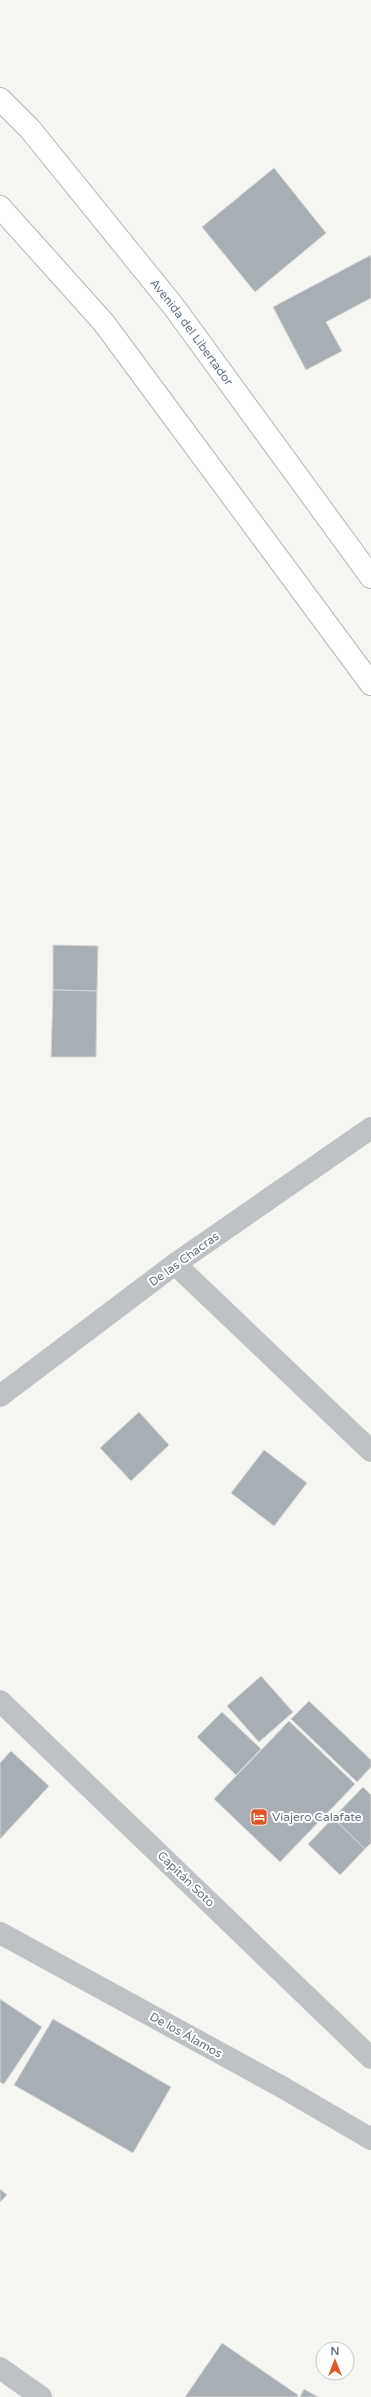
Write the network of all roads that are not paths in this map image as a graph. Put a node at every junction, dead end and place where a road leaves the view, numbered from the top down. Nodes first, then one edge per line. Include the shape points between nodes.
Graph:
1 (0, 99) edge
2 (0, 207) edge
3 (371, 577) edge
4 (371, 684) edge
5 (371, 1128) edge
6 (175, 1264) junction
7 (0, 1396) edge
8 (371, 1451) edge
9 (0, 1701) edge
10 (0, 1933) edge
11 (371, 2058) edge
12 (371, 2139) edge
13 (0, 2368) edge
14 (41, 2397) edge

1 - 3 main road, Avenida del Libertador via 30,129 174,307
2 - 4 main road via 104,323
5 - 6 street, De las Chacras
6 - 7 street, De las Chacras
6 - 8 street
9 - 11 street, Capitán Soto
10 - 12 street, De los Álamos via 282,2087
13 - 14 street

